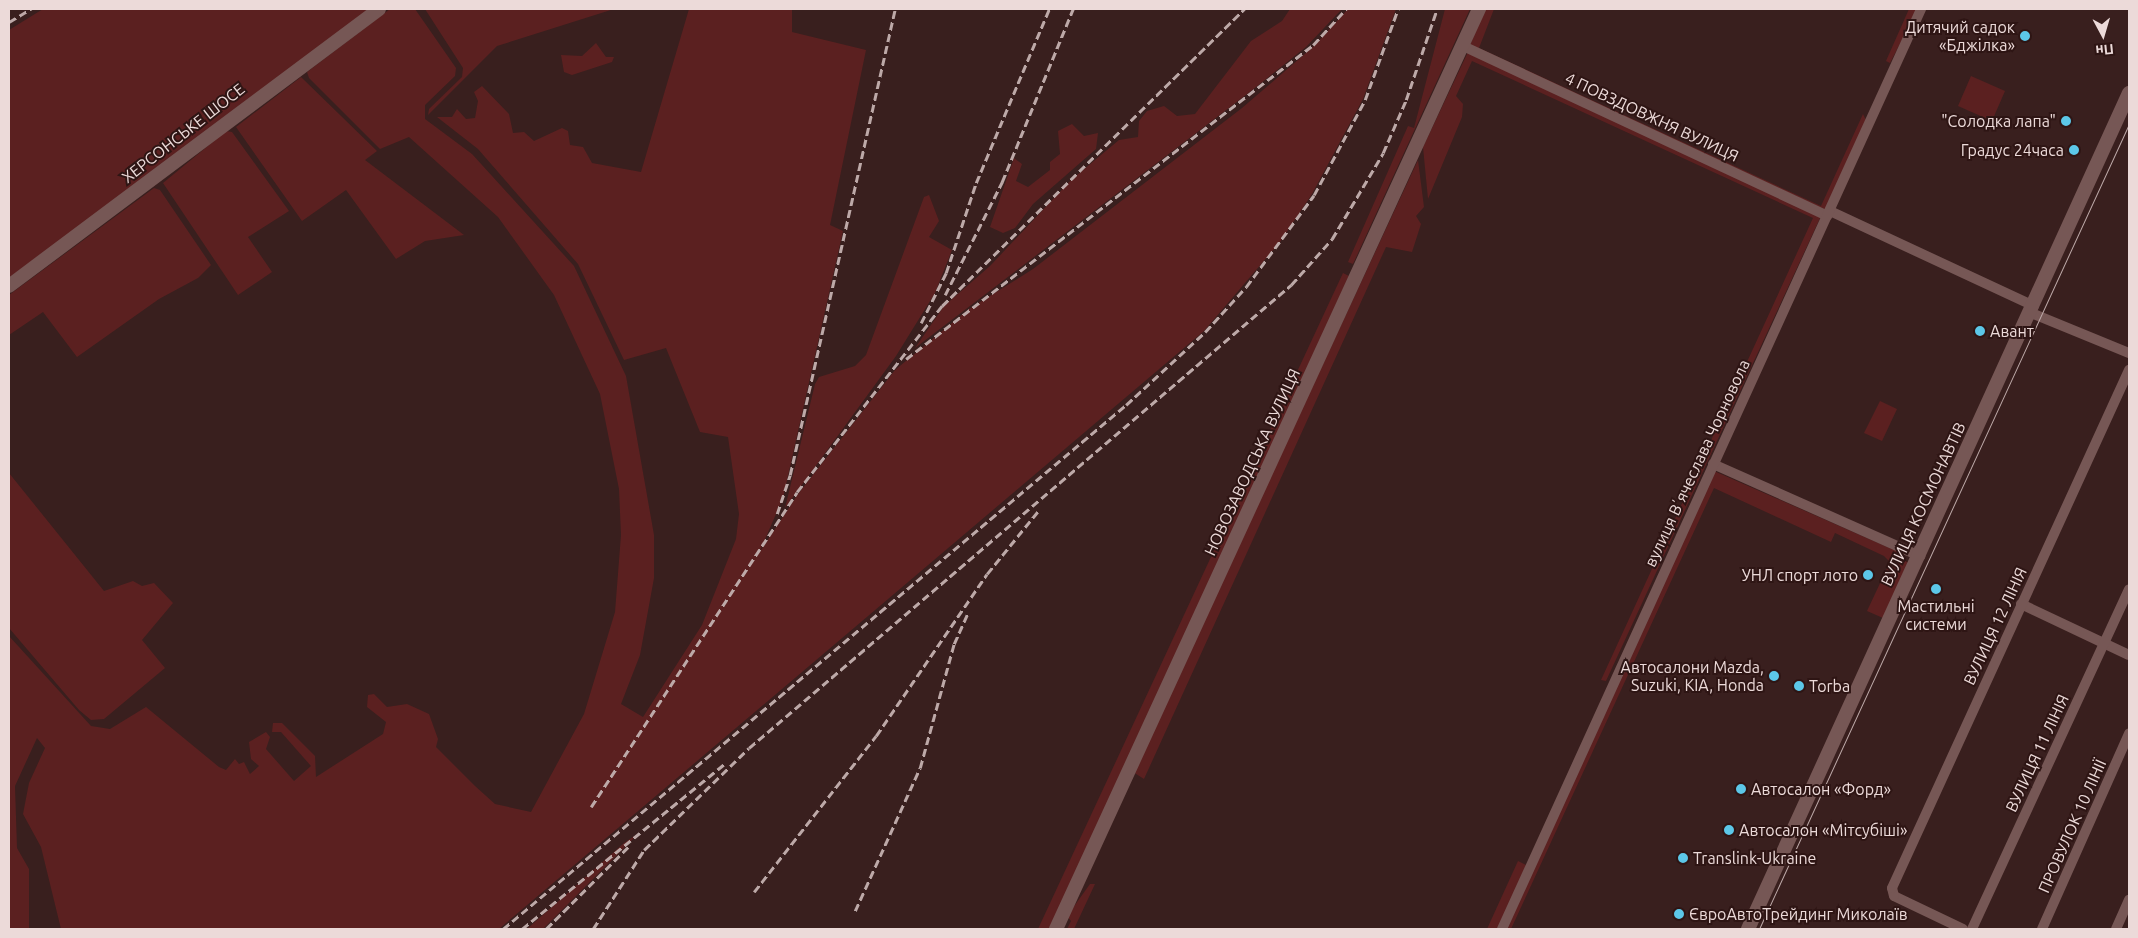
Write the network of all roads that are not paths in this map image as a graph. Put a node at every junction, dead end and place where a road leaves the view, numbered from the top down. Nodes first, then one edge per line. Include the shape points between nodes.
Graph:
1 (378, 9) edge
2 (1480, 9) edge
3 (1921, 9) edge
4 (1463, 46) junction
5 (2129, 93) edge
6 (1829, 213) junction
7 (9, 286) edge
8 (2032, 310) junction
9 (2129, 353) edge
10 (2129, 370) edge
11 (1713, 464) junction
12 (1920, 556) junction
13 (2129, 589) edge
14 (2021, 604) junction
15 (2104, 643) junction
16 (2129, 655) edge
17 (2129, 734) edge
18 (2129, 900) edge
19 (1056, 929) edge
20 (1502, 929) edge
21 (1748, 929) edge
22 (1963, 929) edge
23 (1972, 929) edge
24 (2042, 929) edge
25 (2116, 929) edge

1 - 7 main road, ХЕРСОНСЬКЕ ШОСЕ
2 - 4 main road, НОВОЗАВОДСЬКА ВУЛИЦЯ
3 - 6 street, вулиця Вʼячеслава Чорновола
4 - 6 street, 4 ПОВЗДОВЖНЯ ВУЛИЦЯ
4 - 19 main road, НОВОЗАВОДСЬКА ВУЛИЦЯ
5 - 8 main road, ВУЛИЦЯ КОСМОНАВТІВ
6 - 8 street, 4 ПОВЗДОВЖНЯ ВУЛИЦЯ
6 - 11 street, вулиця Вʼячеслава Чорновола
8 - 9 street, 4 ПОВЗДОВЖНЯ ВУЛИЦЯ
8 - 12 main road, ВУЛИЦЯ КОСМОНАВТІВ
10 - 14 street, ВУЛИЦЯ 12 ЛІНІЯ
11 - 12 street
11 - 20 street, вулиця Вʼячеслава Чорновола
12 - 21 main road, ВУЛИЦЯ КОСМОНАВТІВ
13 - 15 street, ВУЛИЦЯ 11 ЛІНІЯ
14 - 15 street
14 - 22 street, ВУЛИЦЯ 12 ЛІНІЯ via 1892,888 1894,896
15 - 16 street
15 - 23 street, ВУЛИЦЯ 11 ЛІНІЯ
17 - 24 street, ПРОВУЛОК 10 ЛІНІЇ
18 - 25 street

